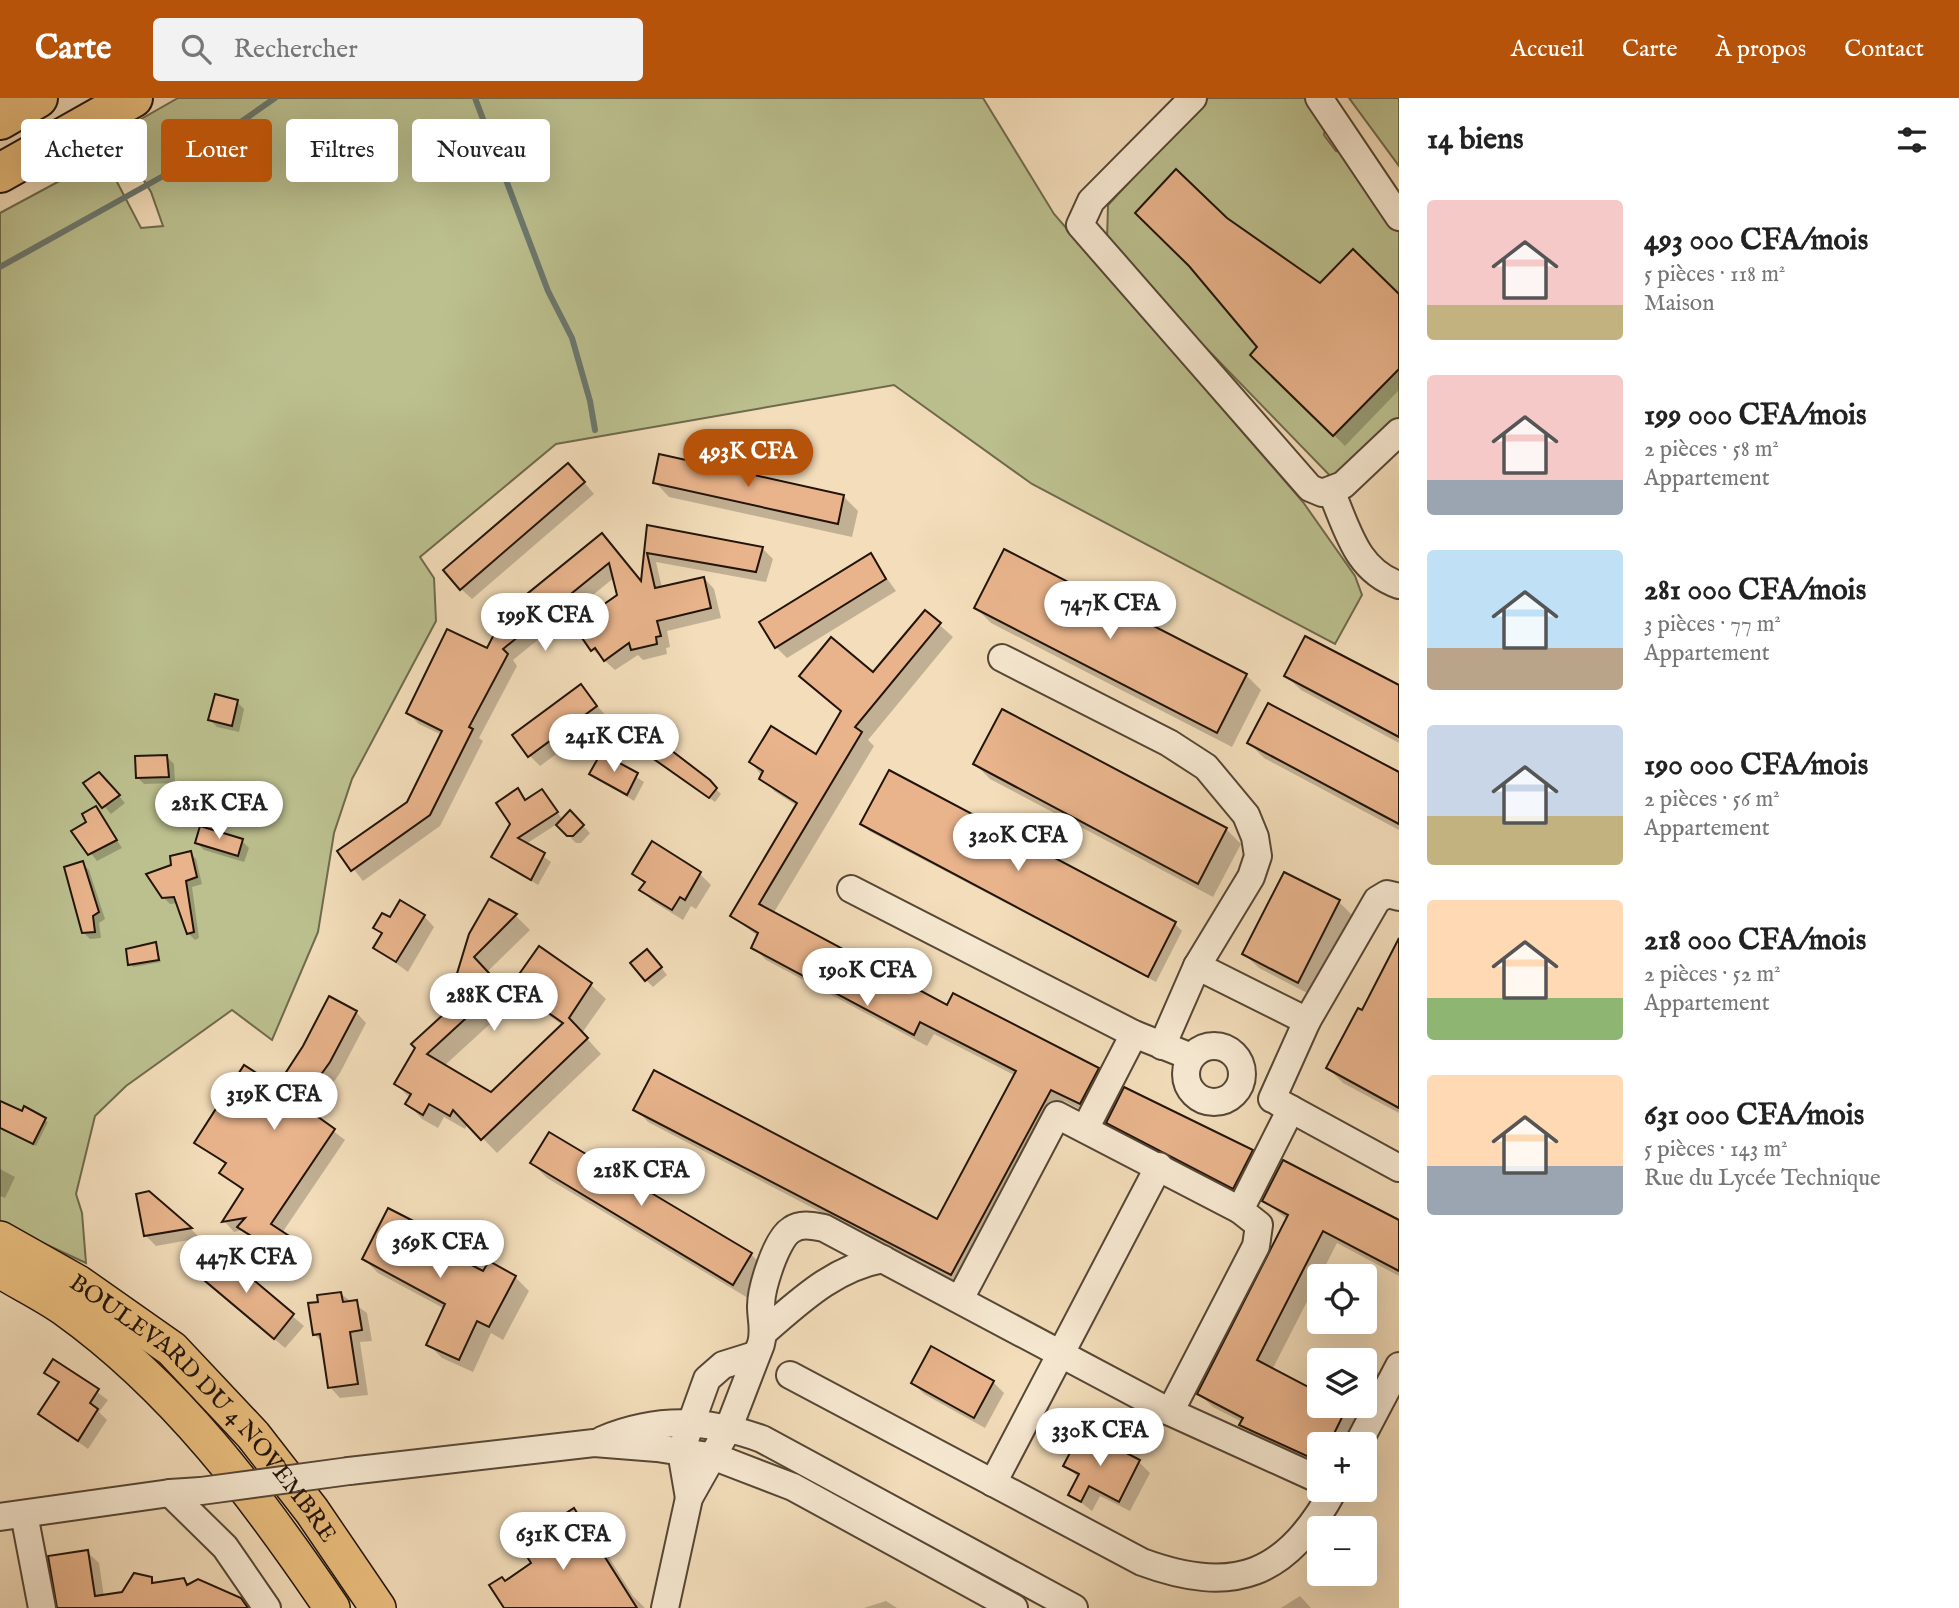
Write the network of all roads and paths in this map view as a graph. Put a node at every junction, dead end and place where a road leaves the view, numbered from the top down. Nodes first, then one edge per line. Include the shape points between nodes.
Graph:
1 (38, 98) edge
2 (133, 98) edge
3 (1193, 98) edge
4 (1319, 98) edge
5 (0, 120) edge
6 (0, 173) edge
7 (1399, 217) edge
8 (1399, 432) edge
9 (1331, 491) junction
10 (1399, 585) edge
11 (1002, 658) dead end
12 (851, 889) dead end
13 (1399, 897) edge
14 (1197, 966) junction
15 (1307, 1021) junction
16 (1134, 1034) junction
17 (1162, 1046) junction
18 (1189, 1056) junction
19 (1241, 1086) junction
20 (1282, 1104) junction
21 (1085, 1129) junction
22 (1159, 1166) junction
23 (1399, 1168) edge
24 (1240, 1210) junction
25 (0, 1238) edge
26 (883, 1259) junction
27 (0, 1270) edge
28 (960, 1298) junction
29 (759, 1344) junction
30 (1063, 1353) junction
31 (1399, 1366) edge
32 (790, 1375) dead end
33 (1170, 1412) junction
34 (690, 1422) junction
35 (729, 1427) junction
36 (1364, 1432) edge
37 (594, 1443) junction
38 (681, 1451) junction
39 (715, 1457) junction
40 (1307, 1474) edge
41 (993, 1483) junction
42 (170, 1493) junction
43 (689, 1498) junction
44 (1327, 1502) edge
45 (12, 1516) edge
46 (42, 1608) edge
47 (267, 1608) edge
48 (332, 1608) edge
49 (378, 1608) edge
50 (665, 1608) edge
51 (1014, 1608) edge
52 (1074, 1608) edge

1 - 5 highway
2 - 6 highway
3 - 9 street via 1091,201 1080,225 1310,488
4 - 7 street
8 - 9 street
9 - 10 street via 1361,561 1381,578
11 - 14 street via 1197,761 1228,790 1246,816 1258,856 1251,877
12 - 16 street
13 - 15 street via 1387,894 1377,901
14 - 15 street
14 - 17 street
15 - 20 street
16 - 17 street
16 - 21 street
17 - 18 street
18 - 19 street via 1202,1048 1224,1048 1241,1065
18 - 19 street via 1185,1081 1193,1093 1222,1101
19 - 20 street
20 - 23 street
20 - 24 street
21 - 22 street
21 - 28 street via 1057,1115
22 - 24 street
22 - 30 street
24 - 33 street via 1259,1225 1256,1246
25 - 49 main road, BOULEVARD DU 4 NOVEMBRE via 78,1283 172,1349 253,1435 313,1511
26 - 28 street
26 - 29 street via 845,1271 814,1289
26 - 29 street via 824,1228 806,1225 791,1230 773,1259 761,1304
27 - 48 main road, BOULEVARD DU 4 NOVEMBRE via 73,1314 162,1391 222,1455
28 - 30 street
29 - 34 street via 707,1379
29 - 35 street
30 - 33 street
30 - 41 street
31 - 36 street
32 - 41 street
33 - 40 street
34 - 35 street
34 - 37 street via 629,1428
34 - 38 street
35 - 39 street
35 - 52 street via 762,1439
37 - 38 street
37 - 42 street, bridge
38 - 39 street
38 - 43 street
39 - 43 street
39 - 51 street via 793,1487
41 - 44 street via 1142,1562 1180,1576 1216,1580 1253,1573 1276,1560 1298,1542
42 - 45 street
42 - 47 street via 226,1547
43 - 50 street
45 - 46 street

